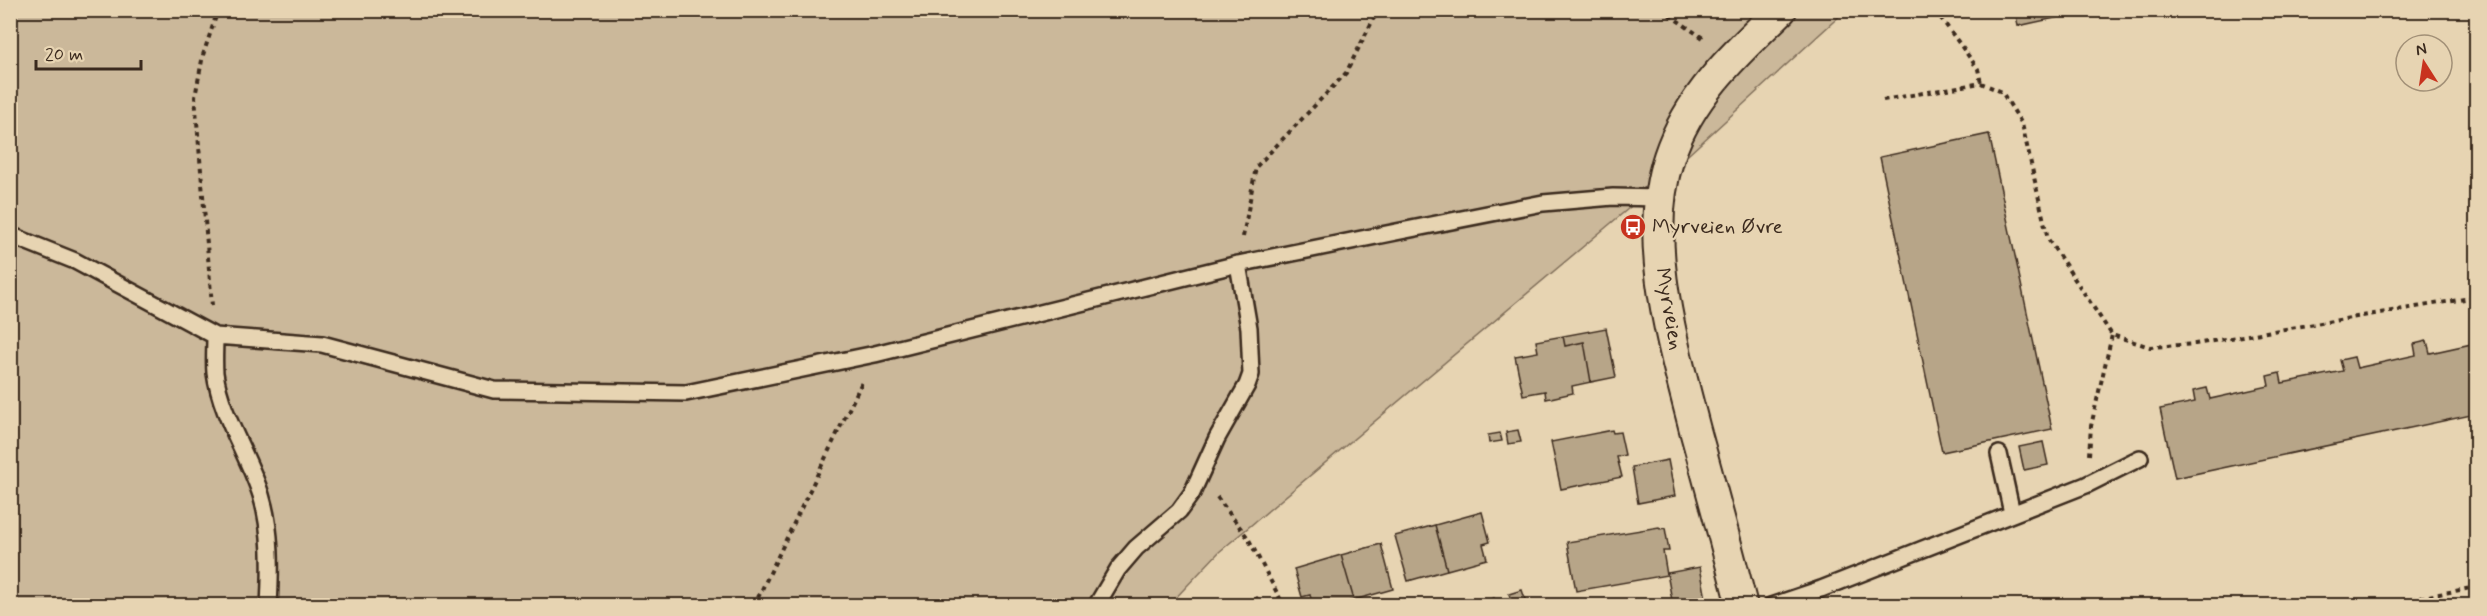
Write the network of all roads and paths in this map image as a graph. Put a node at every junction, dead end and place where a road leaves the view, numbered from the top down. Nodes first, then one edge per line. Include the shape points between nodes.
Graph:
1 (218, 10) edge
2 (1378, 10) edge
3 (1662, 10) edge
4 (1781, 10) edge
5 (1935, 10) edge
6 (1731, 59) junction
7 (1981, 83) junction
8 (1883, 100) dead end
9 (1660, 198) junction
10 (10, 235) edge
11 (1238, 264) junction
12 (2476, 297) edge
13 (2112, 335) junction
14 (215, 336) junction
15 (875, 354) junction
16 (2000, 454) dead end
17 (2140, 458) dead end
18 (1201, 476) junction
19 (2086, 485) junction
20 (2012, 513) junction
21 (2476, 587) edge
22 (269, 606) edge
23 (753, 606) edge
24 (1096, 606) edge
25 (1284, 606) edge
26 (1742, 606) edge
27 (1771, 606) edge
28 (2376, 606) edge

1 - 14 path via 203,55 195,98
2 - 11 path via 1346,73 1256,167
3 - 6 path
4 - 6 street, Myrveien
5 - 7 path via 1977,69
6 - 9 street, Myrveien via 1699,98 1681,130 1669,157
7 - 8 path
7 - 13 path via 2002,92 2022,124 2048,239
9 - 11 lane via 1543,203
9 - 26 street, Myrveien via 1659,249 1670,320
10 - 14 lane via 75,261
11 - 15 lane
11 - 18 lane via 1249,328 1251,374
12 - 13 path via 2195,344 2150,346
13 - 19 path via 2091,426
14 - 15 lane via 322,344 494,390 686,393
14 - 22 lane via 215,375 268,525
15 - 23 path
16 - 20 lane
17 - 19 lane
18 - 24 lane via 1179,511 1118,569
18 - 25 path via 1248,538
19 - 20 lane
20 - 27 lane
21 - 28 path

